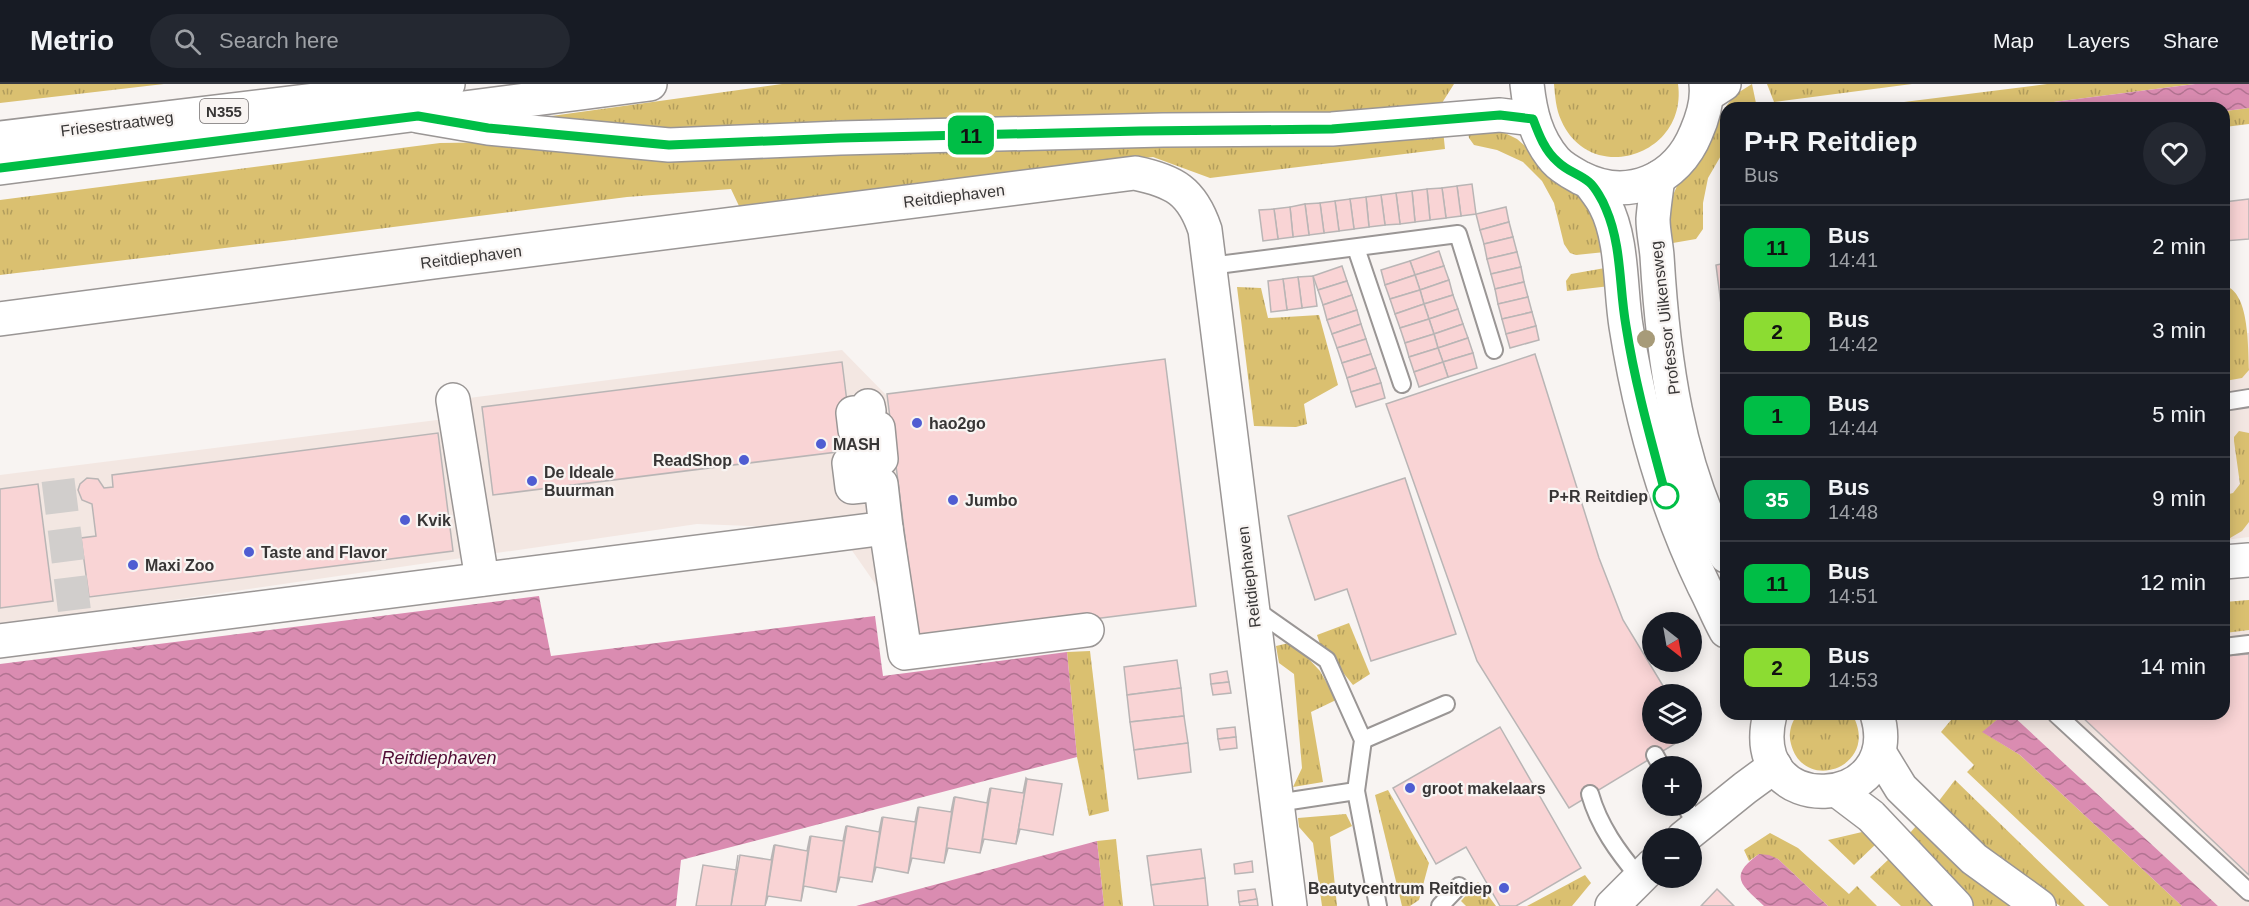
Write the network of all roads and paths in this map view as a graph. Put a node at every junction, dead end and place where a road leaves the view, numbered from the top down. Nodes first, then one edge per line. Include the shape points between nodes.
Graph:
1 (448, 84) edge
2 (650, 84) edge
3 (1527, 84) edge
4 (1712, 88) edge
5 (418, 116) junction
6 (1533, 119) junction
7 (0, 138) edge
8 (0, 168) edge
9 (1658, 178) junction
10 (1590, 183) junction
11 (1356, 248) junction
12 (1210, 266) junction
13 (0, 319) edge
14 (1494, 350) dead end
15 (1402, 384) dead end
16 (2249, 398) edge
17 (2230, 401) edge
18 (868, 406) dead end
19 (459, 412) dead end
20 (886, 528) junction
21 (1720, 545) edge
22 (2249, 560) edge
23 (2230, 562) edge
24 (482, 579) junction
25 (1253, 608) junction
26 (1720, 618) edge
27 (1087, 630) dead end
28 (0, 641) edge
29 (2249, 644) edge
30 (2230, 646) edge
31 (1446, 704) dead end
32 (1768, 720) edge
33 (1878, 720) edge
34 (2063, 720) edge
35 (1363, 740) junction
36 (1879, 752) junction
37 (1775, 766) junction
38 (1356, 791) junction
39 (1838, 791) junction
40 (1590, 794) dead end
41 (1277, 803) junction
42 (1688, 823) edge
43 (1642, 869) edge
44 (1642, 875) edge
45 (1460, 886) dead end
46 (2249, 892) edge
47 (1290, 906) edge
48 (1378, 906) edge
49 (1440, 906) edge
50 (1612, 906) edge
51 (1956, 906) edge
52 (2039, 906) edge

1 - 7 street, Friesestraatweg / N355
2 - 5 street, Friesestraatweg / N355
3 - 6 street
4 - 9 street via 1694,138 1671,171
5 - 6 street, N355 via 488,128 669,145 1332,129 1500,115
5 - 8 street, Friesestraatweg / N355
6 - 10 street via 1542,142 1556,161
9 - 10 street via 1633,188
9 - 21 street, Professor Uilkensweg via 1653,219 1670,381 1681,434
10 - 26 street, Professor Uilkensweg via 1606,206 1613,227 1626,326 1666,496
11 - 12 lane
11 - 14 lane via 1458,234
11 - 15 lane
12 - 13 street, Reitdiephaven via 1205,230 1188,196 1168,182 1135,173
12 - 25 street, Reitdiephaven
16 - 17 lane
18 - 20 street via 868,411 853,413 855,430 878,428 881,459 849,463 852,487 881,484
19 - 24 street
20 - 24 street
20 - 27 street via 905,653
22 - 23 street
24 - 28 street
25 - 35 lane via 1327,660
25 - 41 street, Reitdiephaven
29 - 30 lane
31 - 35 lane
32 - 37 street via 1767,749
33 - 36 street
34 - 46 lane
35 - 38 lane
36 - 39 street via 1856,783
36 - 52 street via 1901,788 1974,859
37 - 39 street via 1787,780 1803,789
37 - 42 street
38 - 41 lane
38 - 48 lane
39 - 51 street via 1871,816
40 - 43 lane via 1595,812 1621,856
41 - 47 street, Reitdiephaven
44 - 50 street
45 - 49 lane

